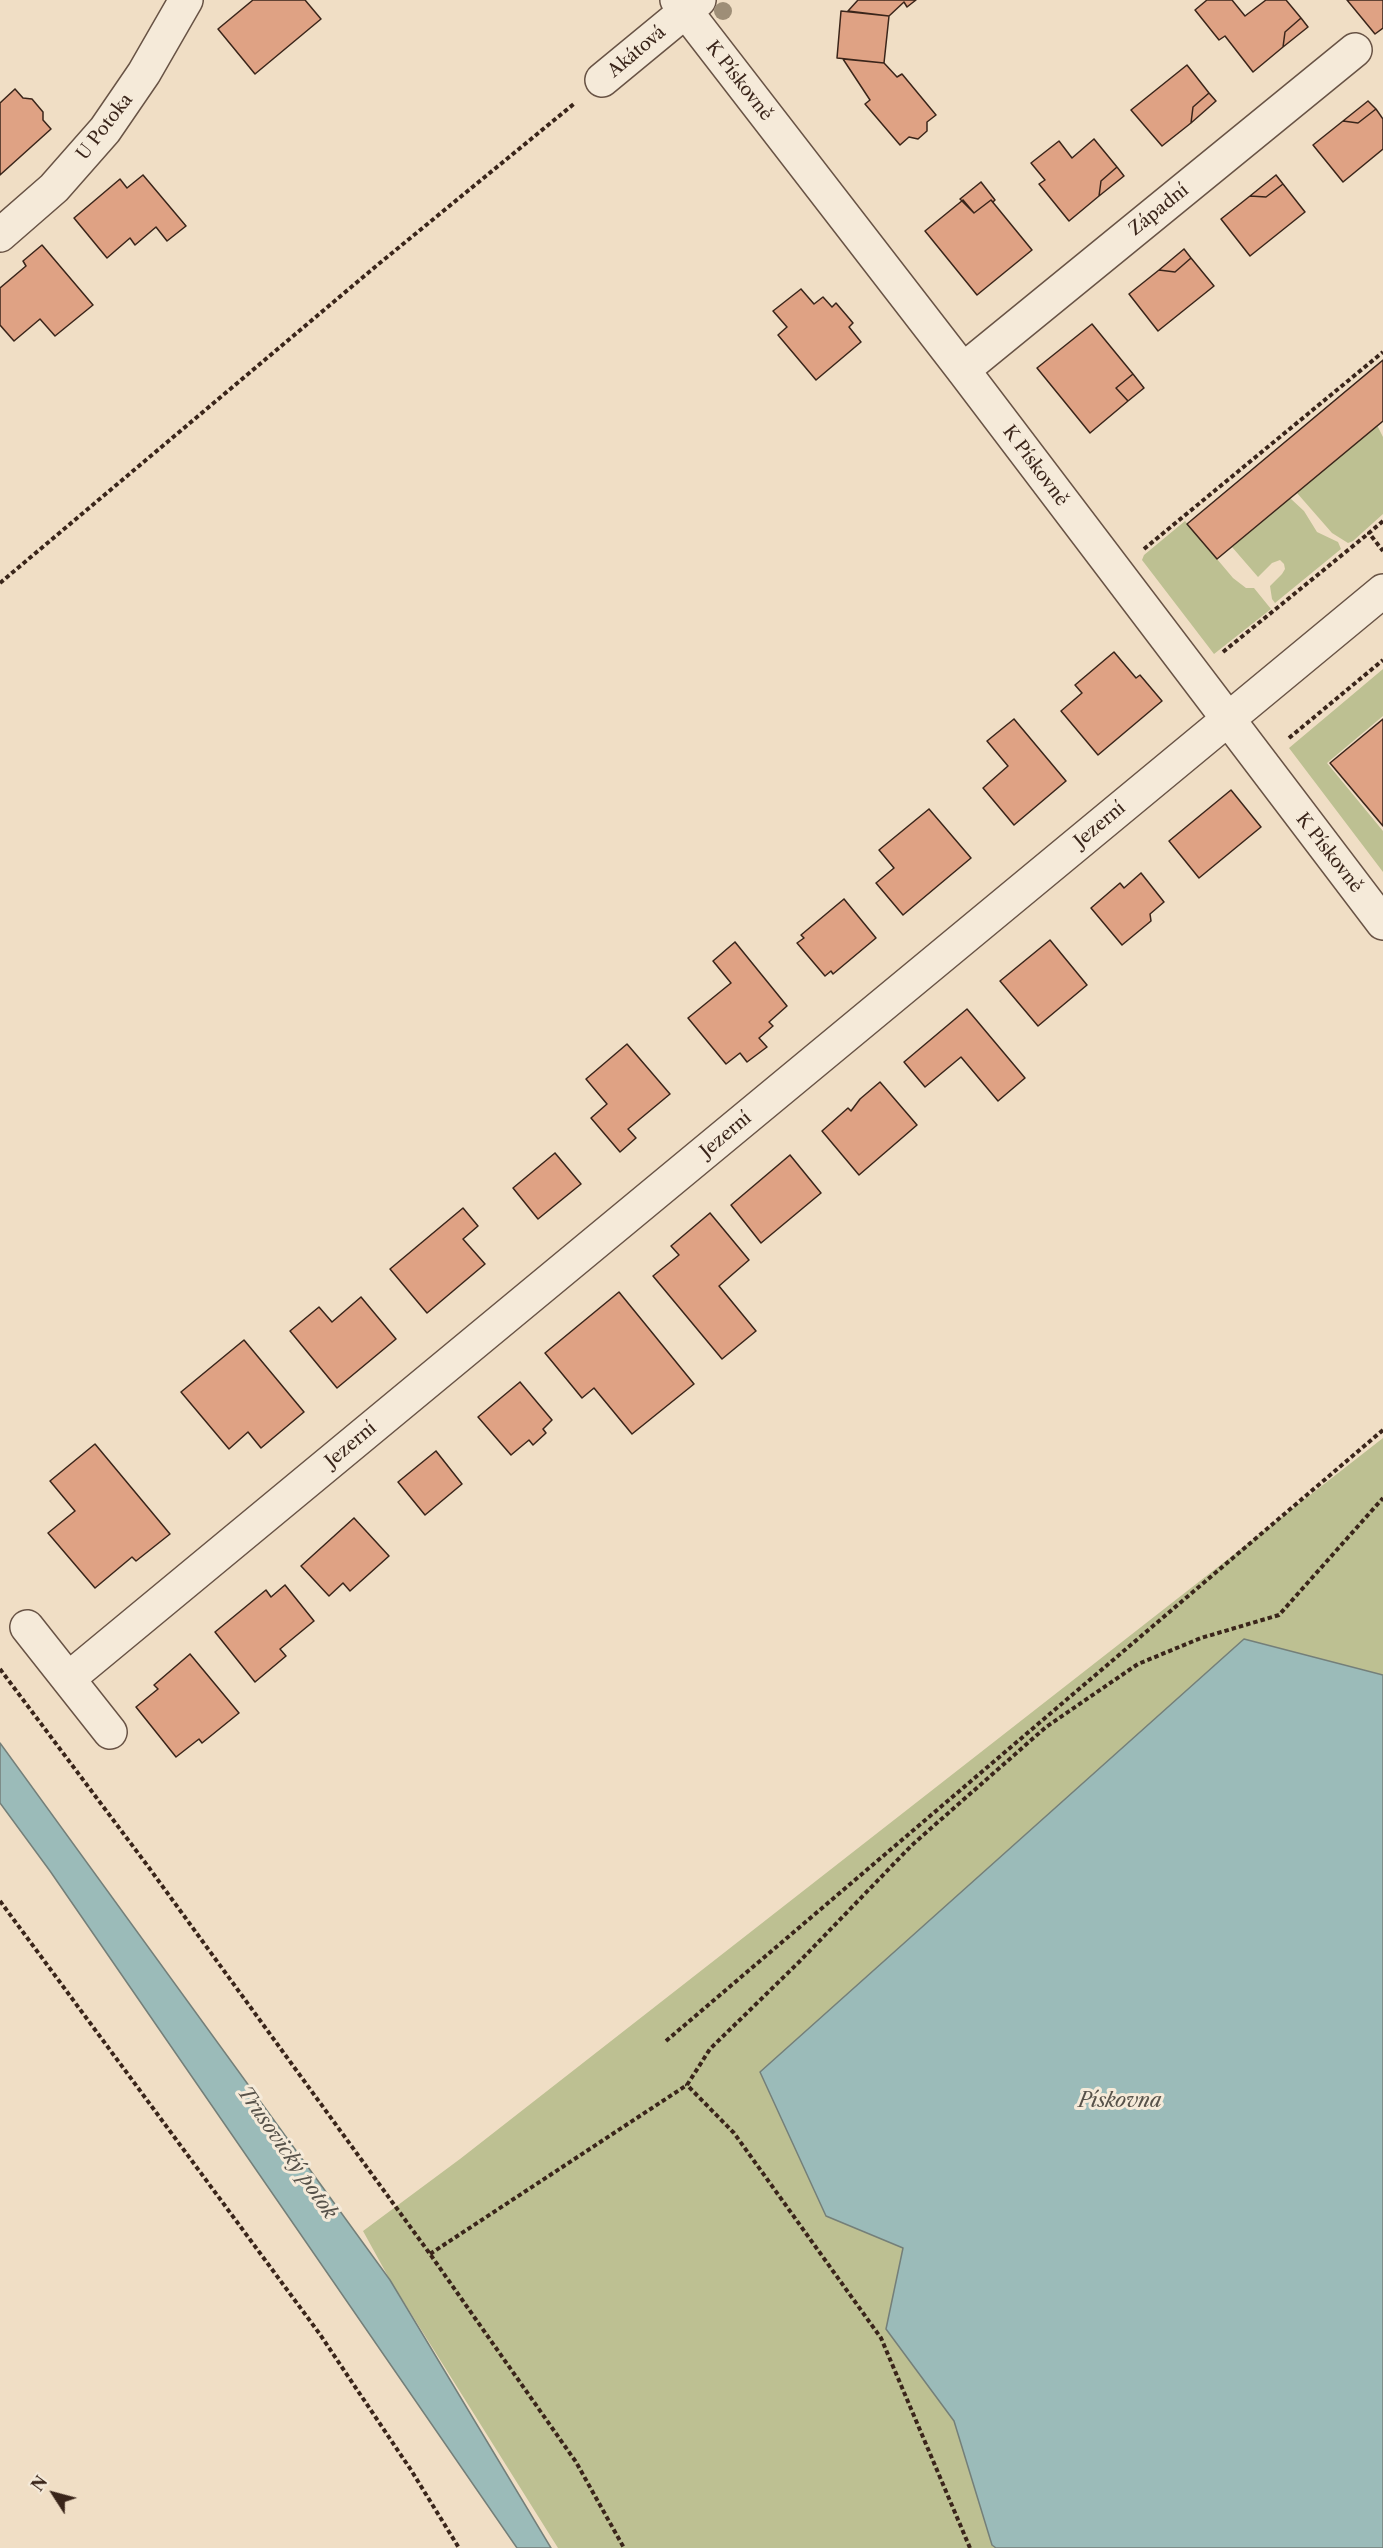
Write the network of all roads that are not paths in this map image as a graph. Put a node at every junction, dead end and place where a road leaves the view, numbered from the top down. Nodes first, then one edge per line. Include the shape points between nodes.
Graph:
1 (186, 0) edge
2 (687, 4) edge
3 (1355, 50) dead end
4 (602, 80) road end
5 (0, 235) edge
6 (963, 370) junction
7 (1383, 591) edge
8 (1227, 720) junction
9 (1383, 923) edge
10 (27, 1627) dead end
11 (68, 1679) junction
12 (110, 1732) dead end

1 - 5 street, U Potoka via 105,130 54,188
2 - 4 street, Akátová
2 - 6 street, K Pískovně
3 - 6 street, Západní
6 - 8 street, K Pískovně
7 - 8 street, Jezerní
8 - 9 street, K Pískovně
8 - 11 street, Jezerní
10 - 11 street
11 - 12 street

